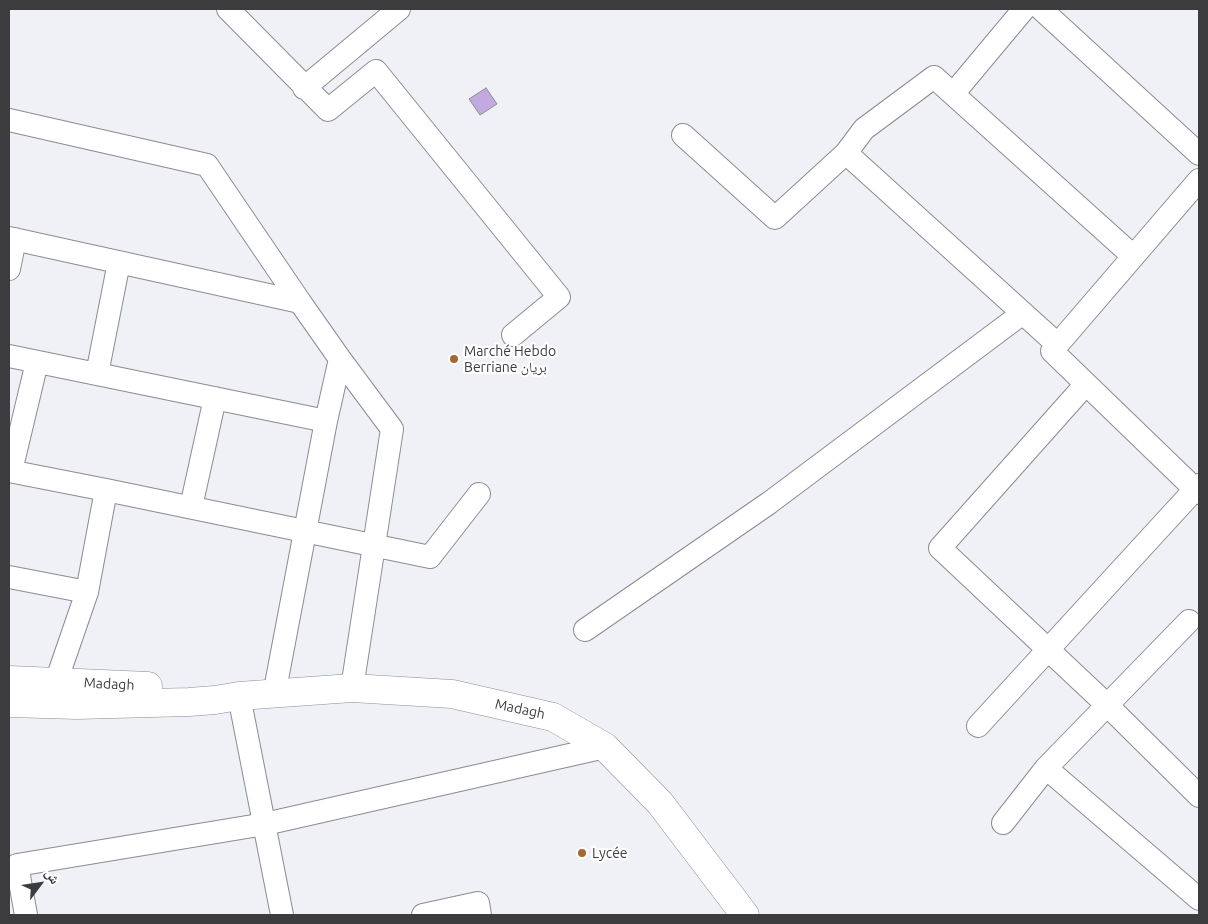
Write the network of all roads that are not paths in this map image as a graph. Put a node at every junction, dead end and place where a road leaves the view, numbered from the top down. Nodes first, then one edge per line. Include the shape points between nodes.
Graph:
1 (228, 9) edge
2 (399, 9) edge
3 (1024, 9) edge
4 (1041, 9) edge
5 (304, 88) junction
6 (953, 94) junction
7 (9, 120) edge
8 (683, 135) dead end
9 (846, 153) junction
10 (1199, 154) edge
11 (1199, 180) edge
12 (12, 238) edge
13 (1133, 256) junction
14 (120, 262) junction
15 (9, 269) edge
16 (300, 302) junction
17 (1023, 313) junction
18 (513, 335) dead end
19 (1056, 344) junction
20 (9, 356) edge
21 (340, 359) junction
22 (37, 362) junction
23 (96, 374) junction
24 (1086, 384) junction
25 (216, 398) junction
26 (326, 421) junction
27 (10, 471) edge
28 (1198, 489) edge
29 (106, 490) junction
30 (479, 494) dead end
31 (191, 507) junction
32 (307, 530) junction
33 (373, 545) junction
34 (9, 577) edge
35 (87, 592) junction
36 (1196, 620) edge
37 (585, 630) dead end
38 (1049, 649) junction
39 (9, 680) edge
40 (56, 682) junction
41 (352, 688) junction
42 (274, 695) junction
43 (239, 696) junction
44 (9, 703) edge
45 (1108, 705) junction
46 (978, 726) dead end
47 (605, 747) junction
48 (1046, 768) junction
49 (1199, 796) edge
50 (1003, 823) dead end
51 (265, 824) junction
52 (1199, 899) edge
53 (26, 915) edge
54 (282, 915) edge
55 (423, 915) edge
56 (480, 915) edge
57 (745, 915) edge

1 - 5 street
2 - 5 street
3 - 6 street
4 - 10 street
5 - 18 street via 328,110 376,71 559,297
6 - 9 street via 934,78 864,129
6 - 13 street
7 - 16 street via 207,166
8 - 9 street via 775,218
9 - 17 street
11 - 13 street
12 - 14 street
12 - 15 street
13 - 19 street
14 - 16 street
14 - 23 street
16 - 21 street
17 - 19 street
17 - 37 street via 769,503
19 - 24 street via 1052,351
20 - 22 street
21 - 26 street
21 - 33 street via 392,429
22 - 23 street
22 - 27 street
23 - 25 street
24 - 28 street
24 - 38 street via 940,548
25 - 26 street
25 - 31 street
26 - 32 street
27 - 29 street
28 - 38 street
29 - 31 street
29 - 35 street
30 - 33 street via 430,557
31 - 32 street
32 - 33 street
32 - 42 street
33 - 41 street
34 - 35 street
35 - 40 street
36 - 45 street
38 - 45 street
38 - 46 street
39 - 40 street, Madagh
40 - 43 street, Madagh via 203,688
41 - 42 street, Madagh
41 - 47 street, Madagh via 452,694 553,717
42 - 43 street, Madagh
43 - 44 street, Madagh via 189,702
43 - 51 street
45 - 48 street
45 - 49 street
47 - 51 street
47 - 57 street, Madagh via 660,803
48 - 50 street
48 - 52 street
51 - 53 street via 17,865
51 - 54 street
55 - 56 street via 478,903

